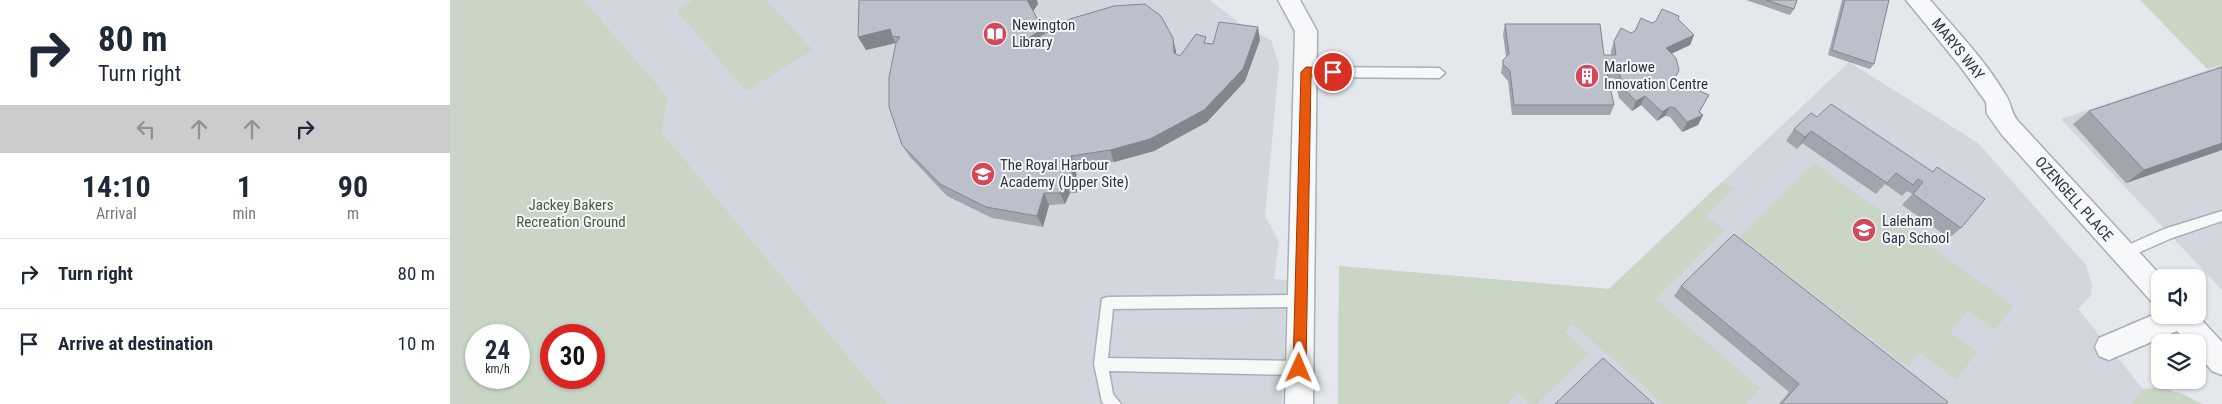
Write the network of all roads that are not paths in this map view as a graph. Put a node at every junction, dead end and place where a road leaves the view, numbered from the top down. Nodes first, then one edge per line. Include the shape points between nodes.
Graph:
1 (1289, 0) edge
2 (1917, 0) edge
3 (1306, 72) junction
4 (1440, 73) dead end
5 (1997, 100) joint
6 (2222, 216) edge
7 (2124, 253) junction
8 (2151, 283) edge
9 (1301, 301) junction
10 (2162, 324) edge
11 (2187, 324) edge
12 (2102, 350) dead end
13 (2222, 362) edge
14 (1101, 364) junction
15 (1299, 368) junction
16 (1114, 404) edge
17 (1299, 404) edge

1 - 3 street via 1306,31
2 - 5 street, MARYS WAY
3 - 4 lane
3 - 9 street
5 - 7 street, OZENGELL PLACE via 1999,114 2010,128
6 - 7 lane via 2169,233
7 - 8 street, OZENGELL PLACE
9 - 14 lane via 1106,302
9 - 15 street
10 - 12 street
11 - 13 street
14 - 15 lane
14 - 16 lane via 1107,397
15 - 17 street

